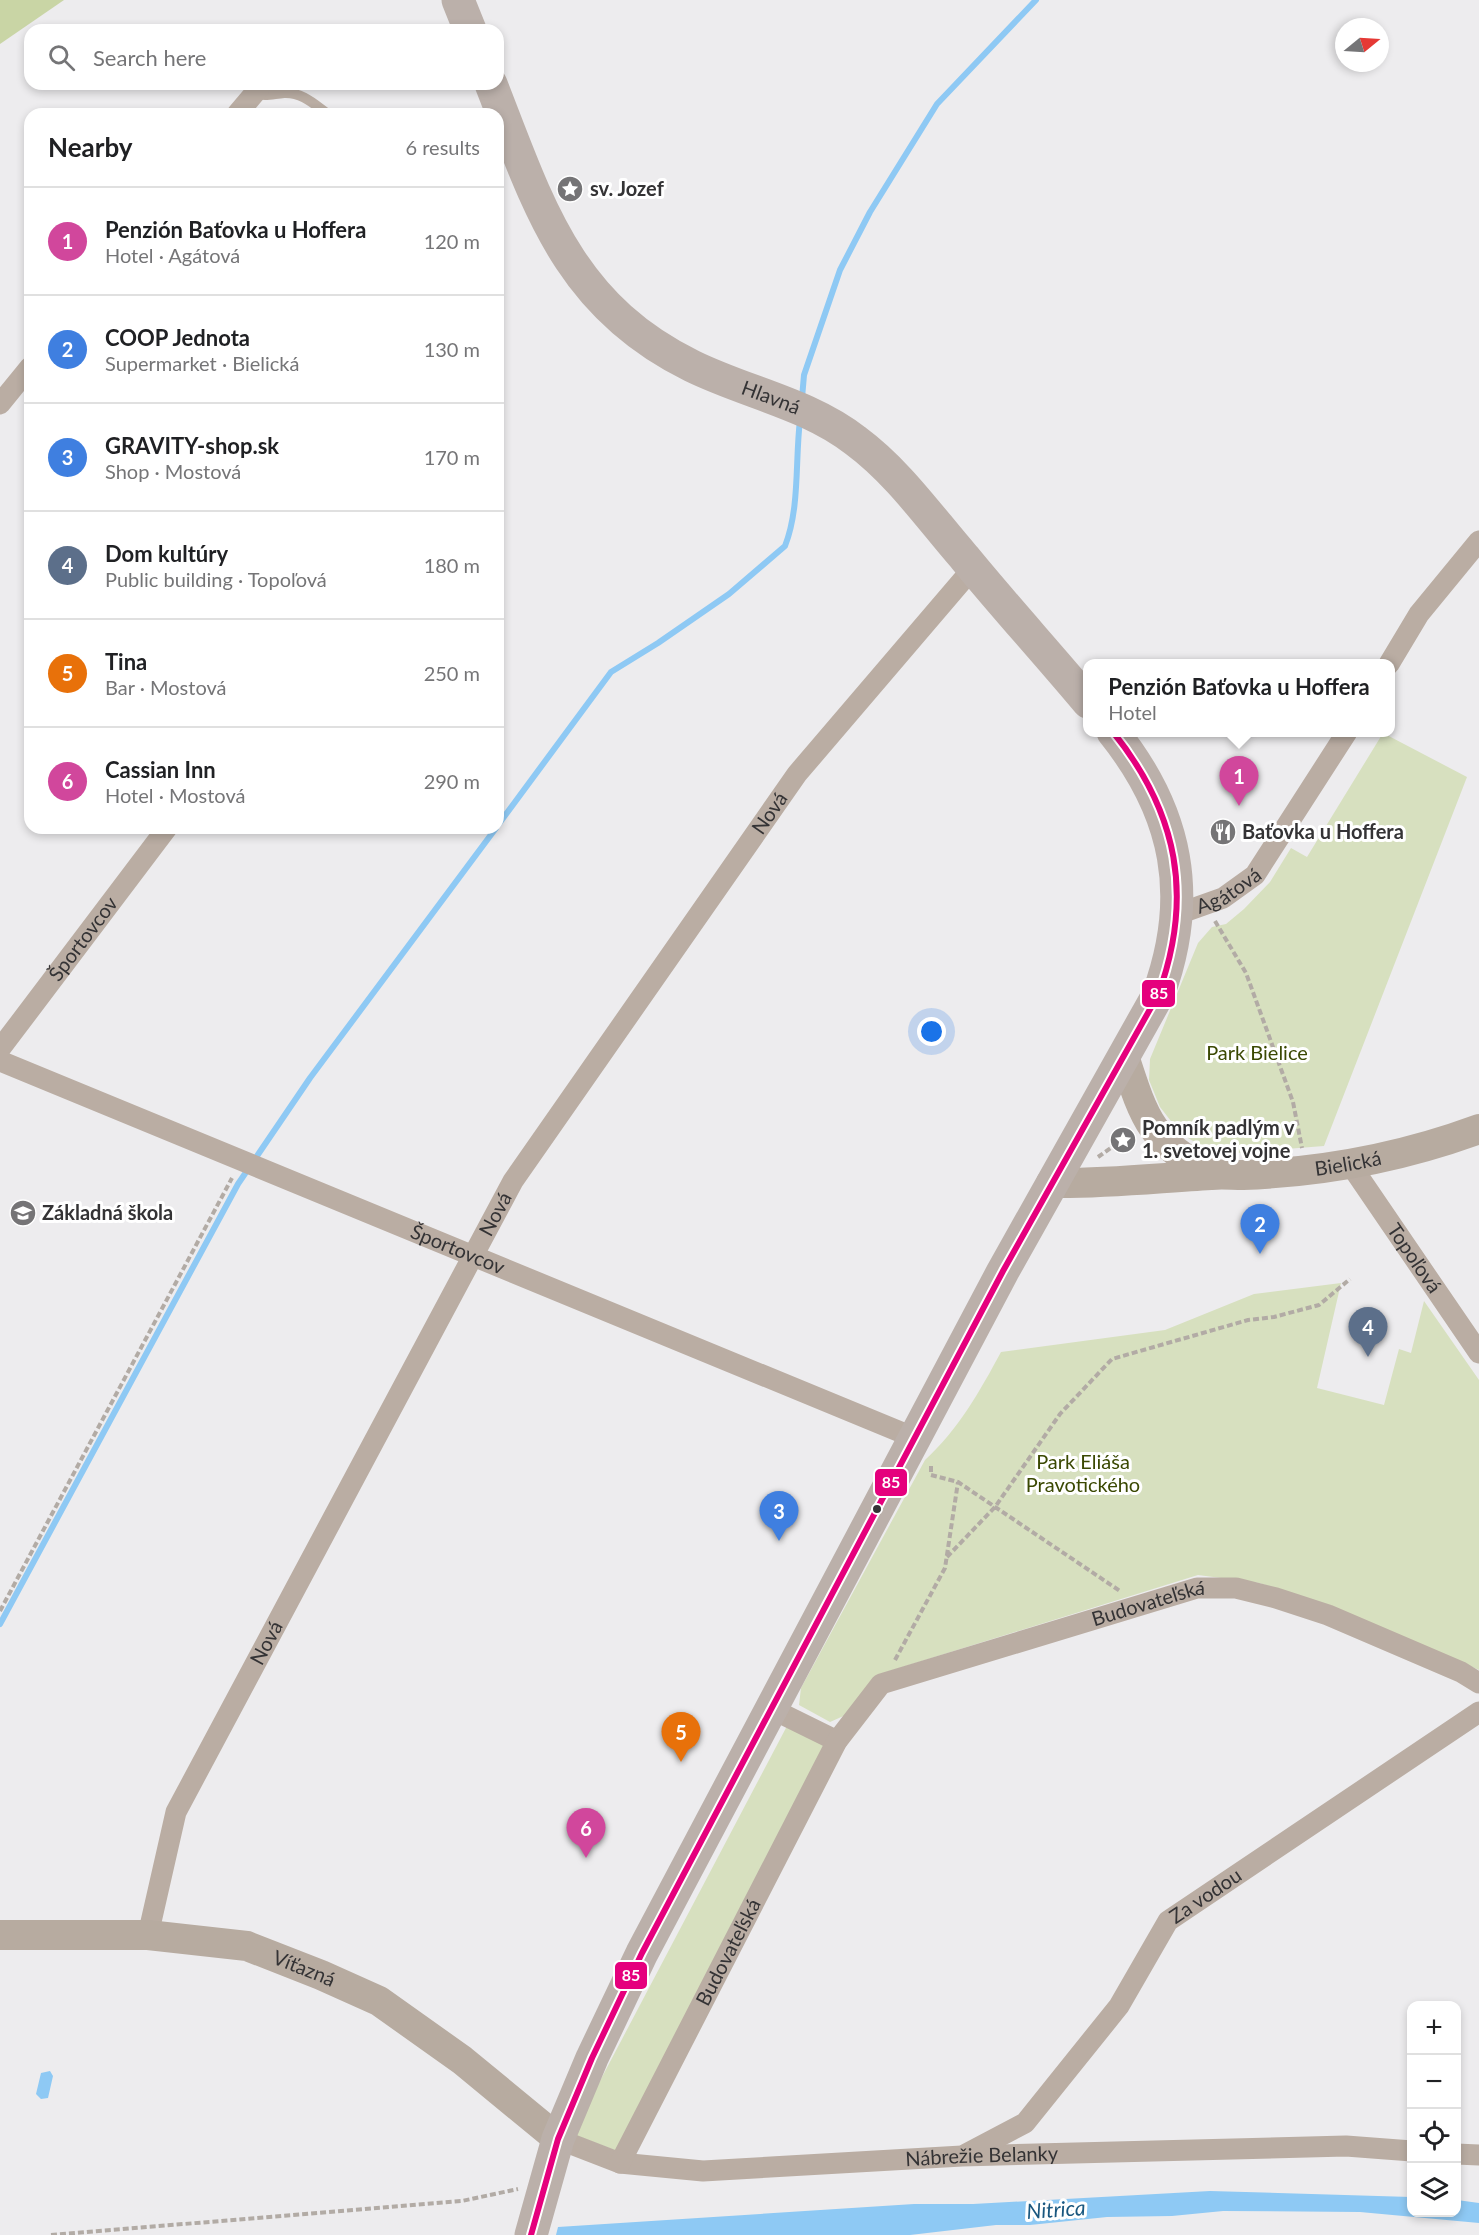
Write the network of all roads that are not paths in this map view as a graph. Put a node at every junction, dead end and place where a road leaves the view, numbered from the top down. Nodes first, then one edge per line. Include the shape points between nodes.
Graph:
1 (458, 0) edge
2 (468, 24) edge
3 (257, 90) joint
4 (493, 90) edge
5 (242, 108) edge
6 (320, 108) edge
7 (501, 108) edge
8 (504, 115) edge
9 (24, 374) edge
10 (0, 404) edge
11 (1479, 541) edge
12 (973, 568) junction
13 (1391, 659) edge
14 (1083, 696) edge
15 (1116, 737) edge
16 (1344, 737) edge
17 (162, 834) edge
18 (1178, 914) junction
19 (0, 1049) edge
20 (1124, 1056) junction
21 (0, 1060) edge
22 (1479, 1129) edge
23 (1350, 1164) junction
24 (1214, 1174) junction
25 (1051, 1183) junction
26 (472, 1257) junction
27 (1479, 1353) edge
28 (923, 1451) junction
29 (1479, 1683) edge
30 (770, 1708) junction
31 (1479, 1712) edge
32 (837, 1741) junction
33 (0, 1935) edge
34 (148, 1935) junction
35 (558, 2139) junction
36 (1407, 2151) edge
37 (1461, 2154) edge
38 (1479, 2155) edge
39 (962, 2156) junction
40 (620, 2163) junction
41 (531, 2235) edge

1 - 2 main road
3 - 5 street
3 - 6 lane via 265,96 287,93 306,97
4 - 7 main road, Hlavná
8 - 12 main road, Hlavná via 551,229 570,263 613,314 664,351 694,367 821,417 858,442 906,490
9 - 10 street
11 - 13 street via 1419,614
12 - 14 main road, Hlavná
12 - 26 street, Nová via 798,774 513,1181
15 - 18 main road via 1154,794 1168,831 1178,888
16 - 18 street, Agátová via 1255,875 1223,898
17 - 19 street, Športovcov
18 - 20 main road via 1161,987
20 - 24 main road, Bielická via 1142,1108 1156,1133 1182,1159
20 - 25 main road
21 - 26 street, Športovcov
22 - 23 main road, Bielická via 1418,1149
23 - 24 main road, Bielická via 1242,1175
23 - 27 street, Topoľová
24 - 25 main road, Bielická
25 - 28 main road
26 - 28 street, Športovcov
26 - 34 street, Nová via 176,1812
28 - 30 main road
29 - 32 street, Budovateľská via 1328,1615 1236,1588 1197,1588 881,1684
30 - 32 street
30 - 35 main road via 632,1972
31 - 39 street, Za vodou via 1168,1921 1119,2006 1025,2123
32 - 40 street, Budovateľská
33 - 34 main road, Víťazná
34 - 35 main road, Víťazná via 247,1946 379,2001 462,2060
35 - 40 street, Nábrežie Belanky
35 - 41 main road
36 - 39 street, Nábrežie Belanky via 1346,2146
37 - 38 street
39 - 40 street, Nábrežie Belanky via 703,2171

